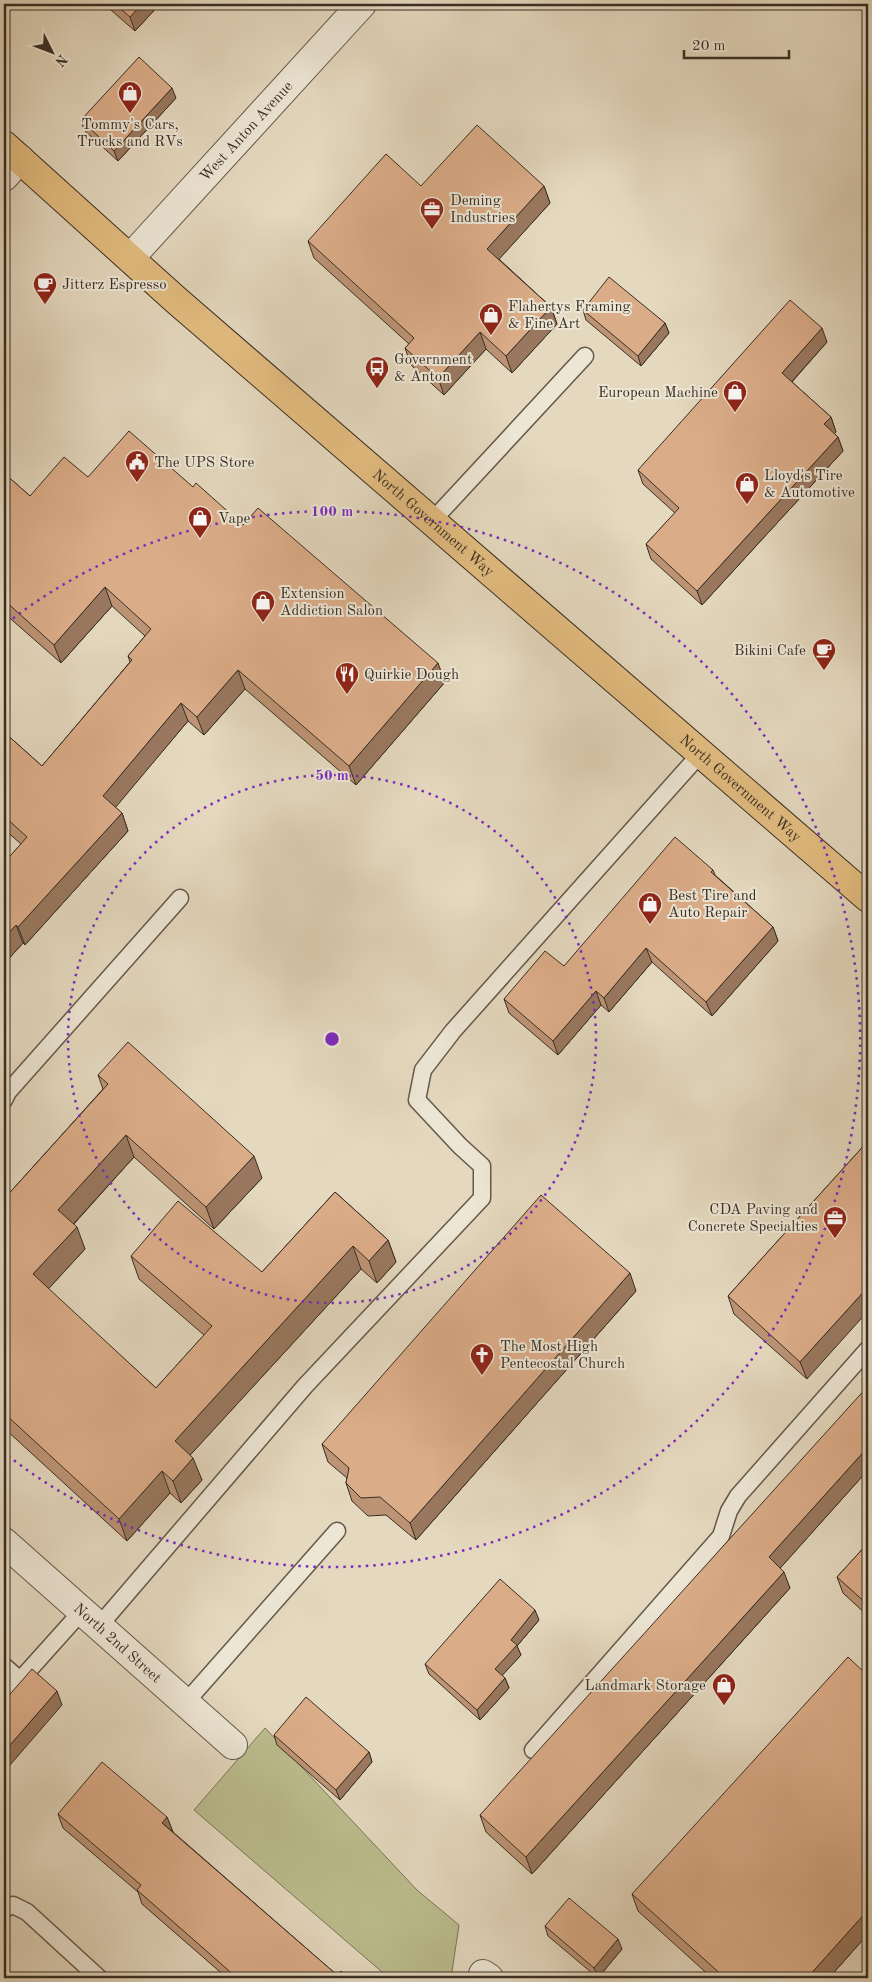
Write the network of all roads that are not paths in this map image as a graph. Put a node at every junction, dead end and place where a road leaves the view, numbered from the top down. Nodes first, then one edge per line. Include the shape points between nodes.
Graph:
1 (362, 4) edge
2 (9, 160) edge
3 (130, 258) junction
4 (584, 356) dead end
5 (433, 520) junction
6 (701, 753) junction
7 (180, 898) dead end
8 (868, 898) edge
9 (4, 1100) edge
10 (868, 1349) edge
11 (337, 1531) dead end
12 (4, 1542) edge
13 (90, 1618) junction
14 (4, 1666) edge
15 (20, 1680) junction
16 (4, 1698) edge
17 (186, 1702) junction
18 (233, 1745) dead end
19 (534, 1750) dead end
20 (4, 1909) edge
21 (99, 1978) edge

1 - 3 street, West Anton Avenue
2 - 3 main road, North Government Way
3 - 5 main road, North Government Way
4 - 5 lane
5 - 6 main road, North Government Way
6 - 8 main road, North Government Way
6 - 13 lane via 453,1031 423,1070 417,1100 482,1166 482,1198
7 - 9 lane
10 - 19 lane via 738,1496 721,1536
11 - 17 lane
12 - 13 street, North 2nd Street
13 - 15 lane
13 - 17 street, North 2nd Street
14 - 15 lane
15 - 16 lane
17 - 18 street, North 2nd Street
20 - 21 lane via 13,1905 27,1912

